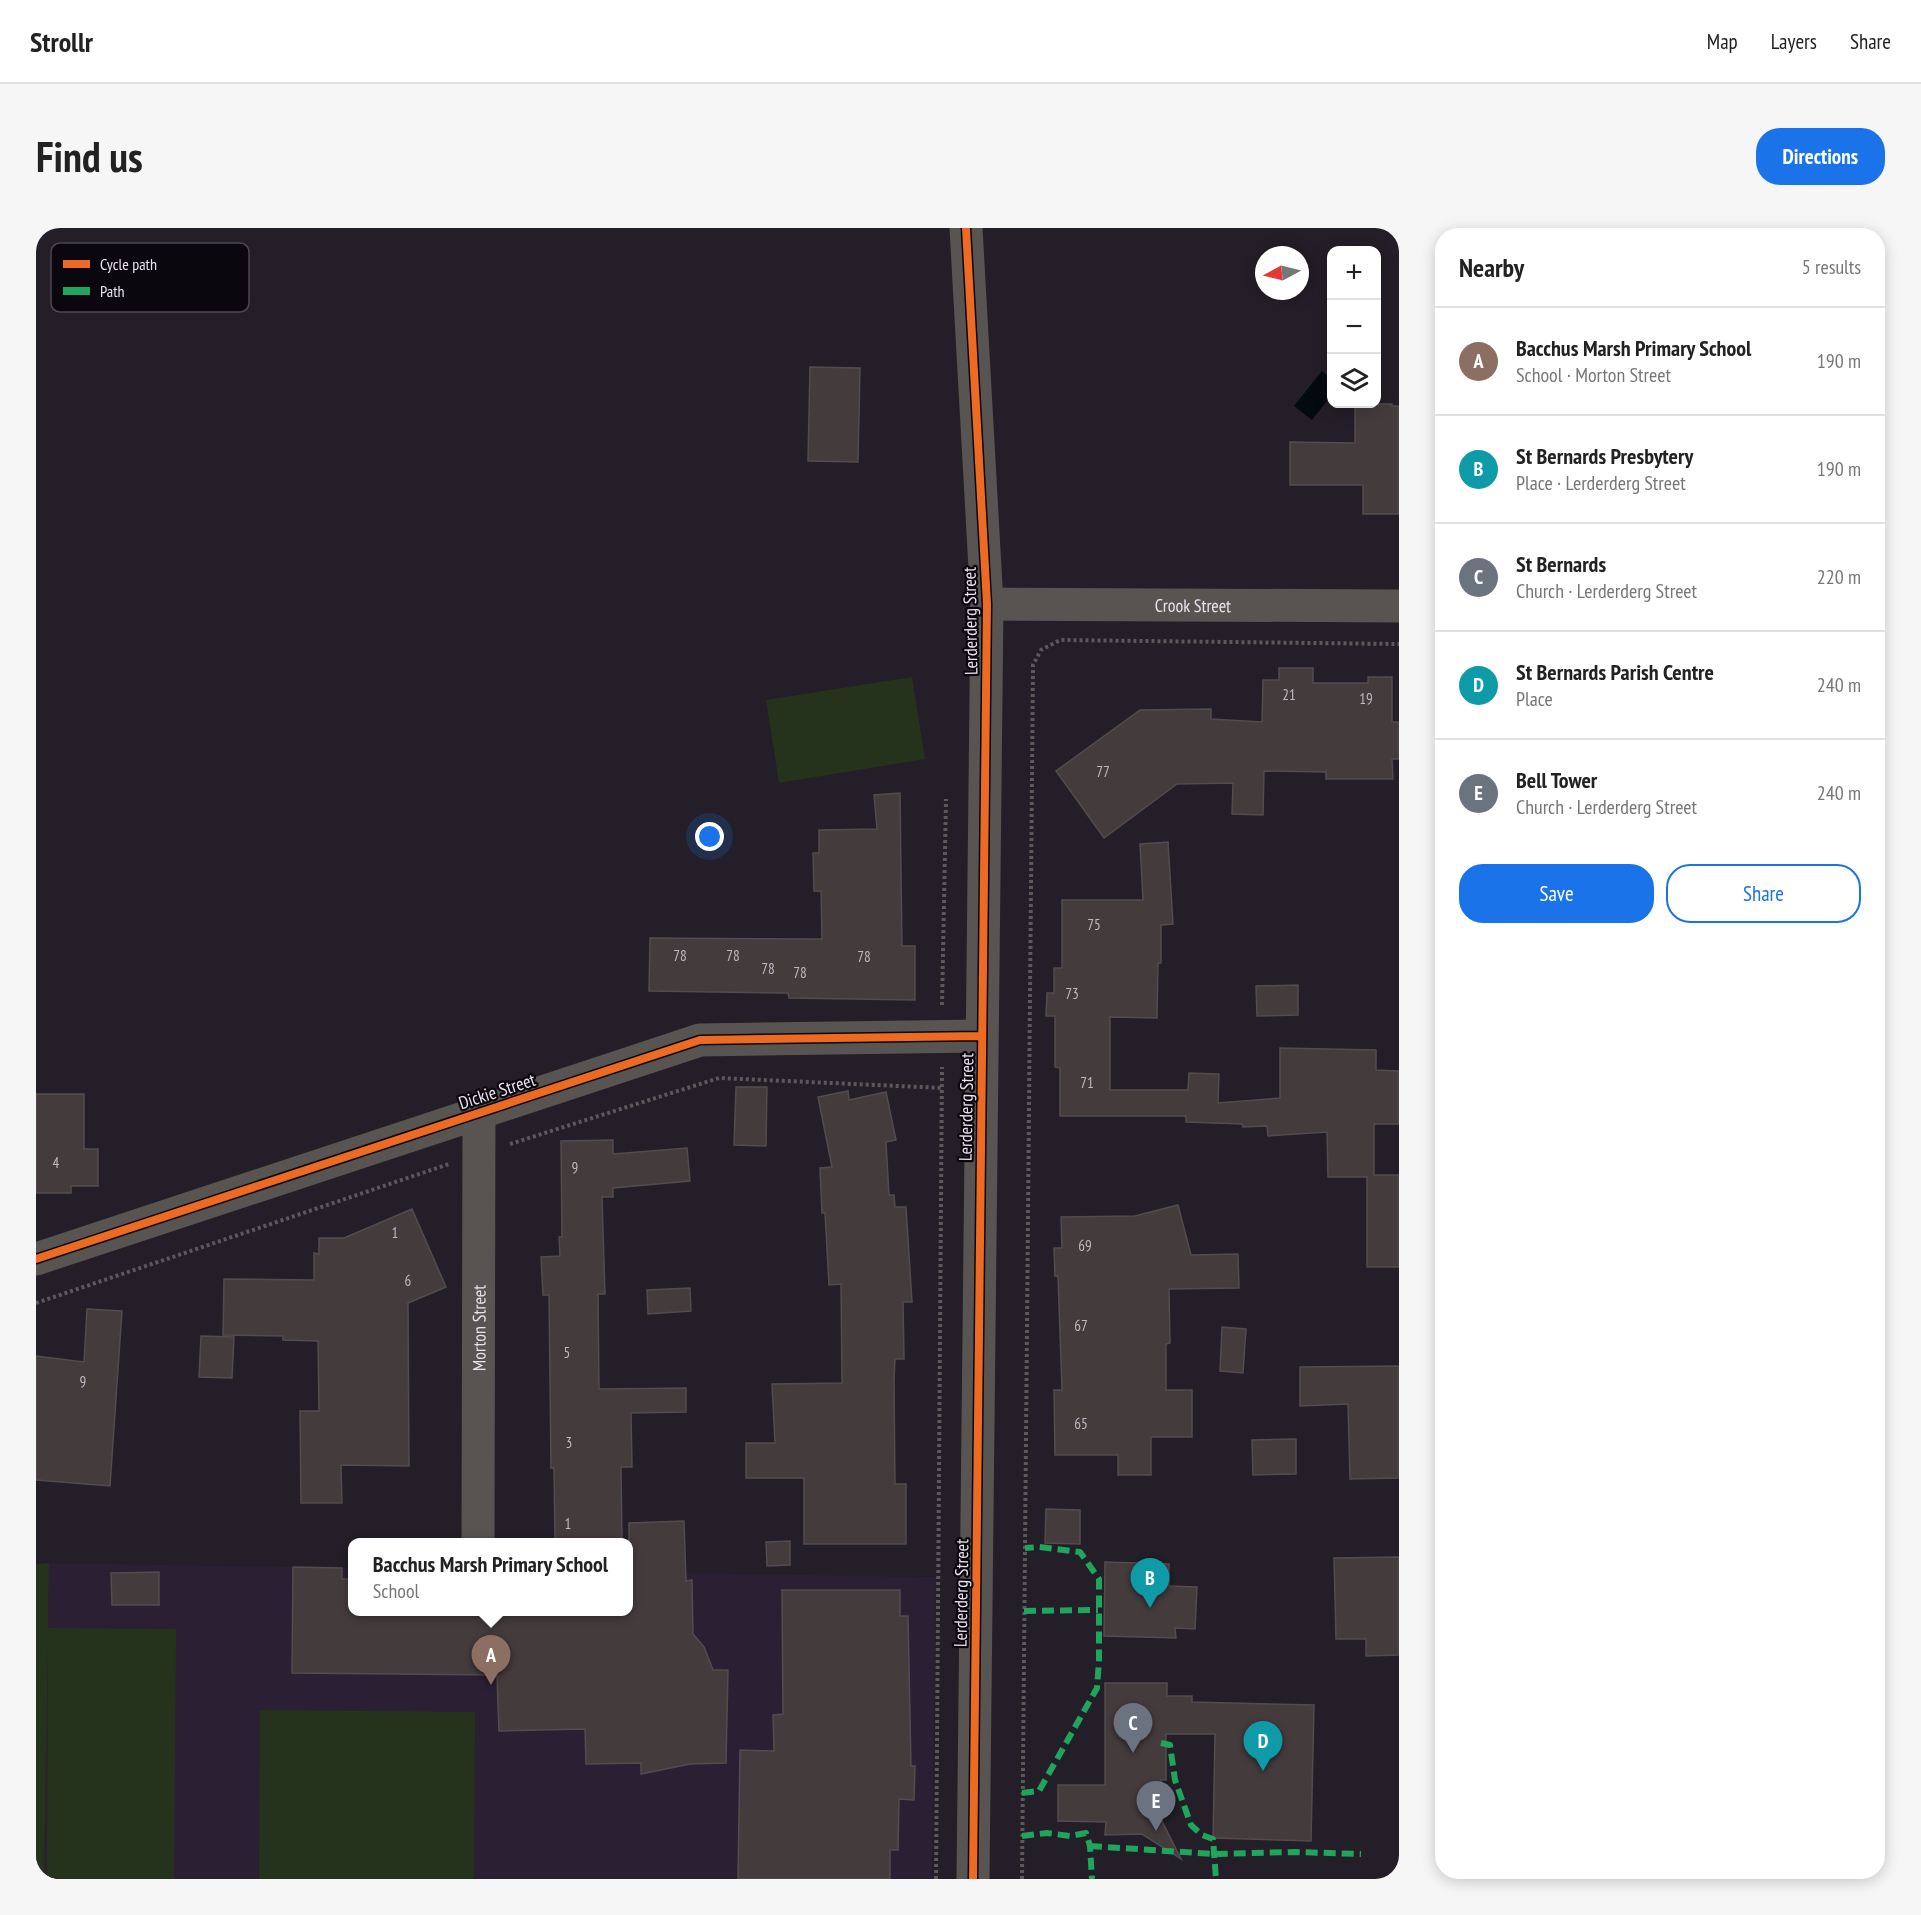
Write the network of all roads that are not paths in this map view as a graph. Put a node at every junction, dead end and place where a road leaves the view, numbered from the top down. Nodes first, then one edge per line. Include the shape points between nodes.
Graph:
1 (966, 228) edge
2 (987, 604) junction
3 (1399, 606) edge
4 (981, 1036) junction
5 (479, 1113) junction
6 (36, 1259) edge
7 (478, 1538) edge
8 (973, 1879) edge

1 - 2 street, Lerderderg Street
2 - 3 street, Crook Street
2 - 4 street, Lerderderg Street
4 - 5 street, Dickie Street via 700,1040
4 - 8 street, Lerderderg Street
5 - 6 street, Dickie Street
5 - 7 street, Morton Street

